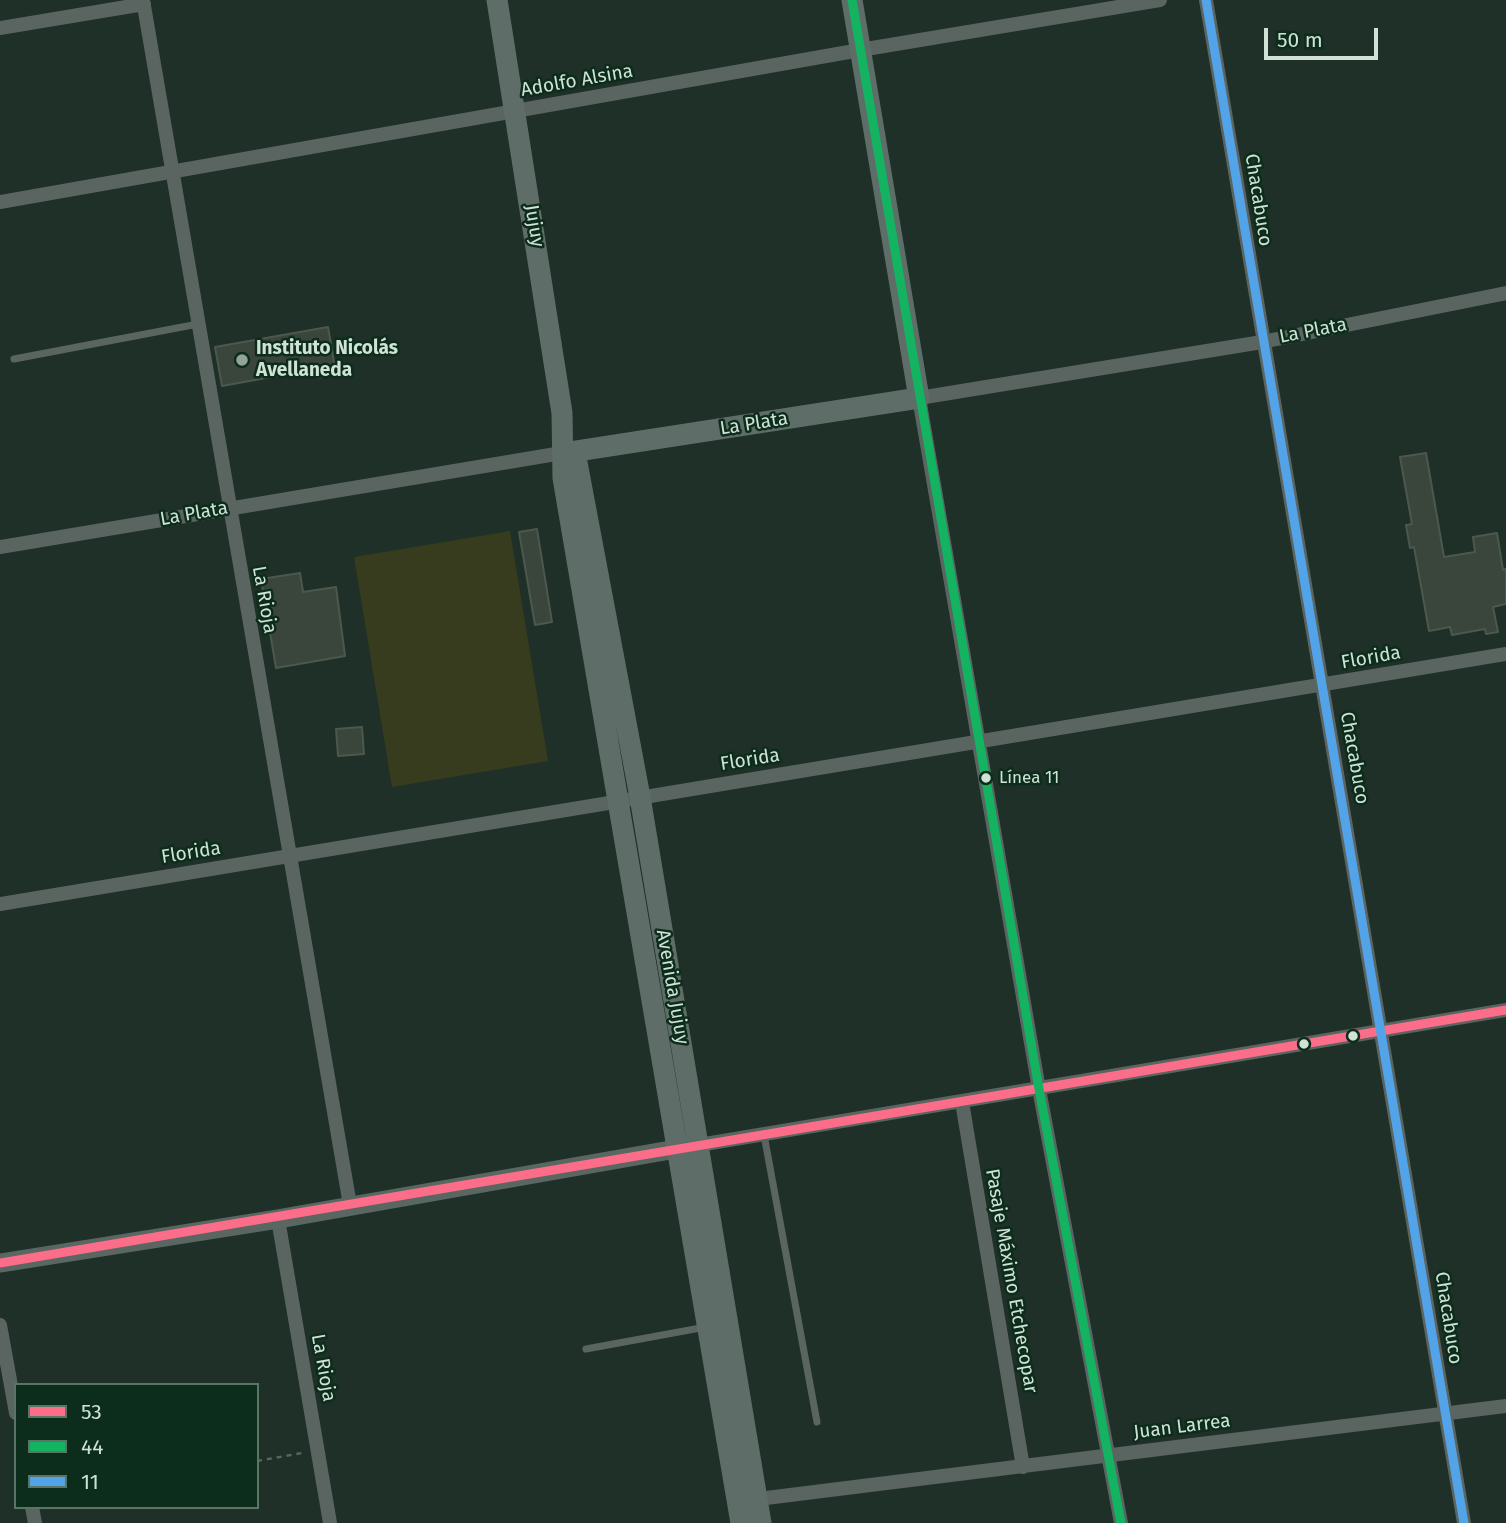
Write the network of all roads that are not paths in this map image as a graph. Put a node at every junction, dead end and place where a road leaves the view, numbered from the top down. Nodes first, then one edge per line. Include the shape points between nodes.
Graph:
1 (497, 0) edge
2 (852, 0) edge
3 (1160, 0) edge
4 (1206, 0) edge
5 (144, 2) edge
6 (0, 28) edge
7 (860, 50) junction
8 (516, 112) junction
9 (173, 173) junction
10 (0, 202) edge
11 (1506, 293) edge
12 (198, 324) junction
13 (1262, 342) junction
14 (14, 359) dead end
15 (919, 398) junction
16 (569, 453) junction
17 (228, 508) junction
18 (0, 547) edge
19 (1506, 654) edge
20 (1322, 686) junction
21 (979, 741) junction
22 (640, 797) junction
23 (618, 802) junction
24 (290, 856) junction
25 (0, 904) edge
26 (1506, 1010) edge
27 (1381, 1032) junction
28 (1039, 1089) junction
29 (962, 1102) junction
30 (764, 1135) junction
31 (699, 1145) junction
32 (676, 1149) junction
33 (349, 1205) junction
34 (278, 1219) junction
35 (0, 1264) edge
36 (0, 1325) edge
37 (707, 1327) junction
38 (586, 1349) dead end
39 (14, 1402) edge
40 (1506, 1406) edge
41 (1444, 1414) junction
42 (817, 1422) dead end
43 (1110, 1455) junction
44 (1023, 1467) junction
45 (748, 1500) junction
46 (330, 1523) edge
47 (741, 1523) edge
48 (761, 1523) edge
49 (1121, 1523) edge
50 (1464, 1523) edge

1 - 8 main road, Jujuy
2 - 7 main road
3 - 7 street, Adolfo Alsina
4 - 13 street, Chacabuco
5 - 6 street
5 - 9 street, La Rioja
7 - 8 street, Adolfo Alsina
7 - 15 main road
8 - 9 street, Adolfo Alsina
8 - 16 main road, Jujuy
9 - 10 street, Adolfo Alsina
9 - 12 street, La Rioja
11 - 13 street, La Plata
12 - 14 lane
12 - 17 street, La Rioja
13 - 15 street, La Plata
13 - 20 street, Chacabuco
15 - 16 main road, La Plata
15 - 21 street
16 - 17 street, La Plata
16 - 22 main road, Avenida Jujuy
16 - 23 main road, Avenida Jujuy via 563,478
17 - 18 street, La Plata
17 - 24 street, La Rioja
19 - 20 street, Florida
20 - 21 street, Florida
20 - 27 street, Chacabuco
21 - 22 street, Florida
21 - 28 street
22 - 23 street, Florida
22 - 31 main road, Avenida Jujuy
23 - 24 street, Florida
23 - 32 main road, Avenida Jujuy
24 - 25 street, Florida
24 - 33 street, La Rioja
26 - 27 street
27 - 28 street
27 - 41 street, Chacabuco
28 - 29 street
28 - 43 street
29 - 30 street
29 - 44 street, Pasaje Máximo Etchecopar
30 - 31 street
30 - 42 lane
31 - 32 main road
31 - 45 main road, Avenida Jujuy
32 - 33 main road
32 - 37 main road, Avenida Jujuy
33 - 34 main road
34 - 35 main road
34 - 46 street, La Rioja
36 - 39 street
37 - 38 lane
37 - 45 main road, Avenida Jujuy
40 - 41 street, Juan Larrea
41 - 43 street, Juan Larrea
41 - 50 street, Chacabuco
43 - 44 street, Juan Larrea
43 - 49 street
44 - 45 street, Juan Larrea
45 - 47 main road, Avenida Jujuy
45 - 48 main road, Avenida Jujuy

